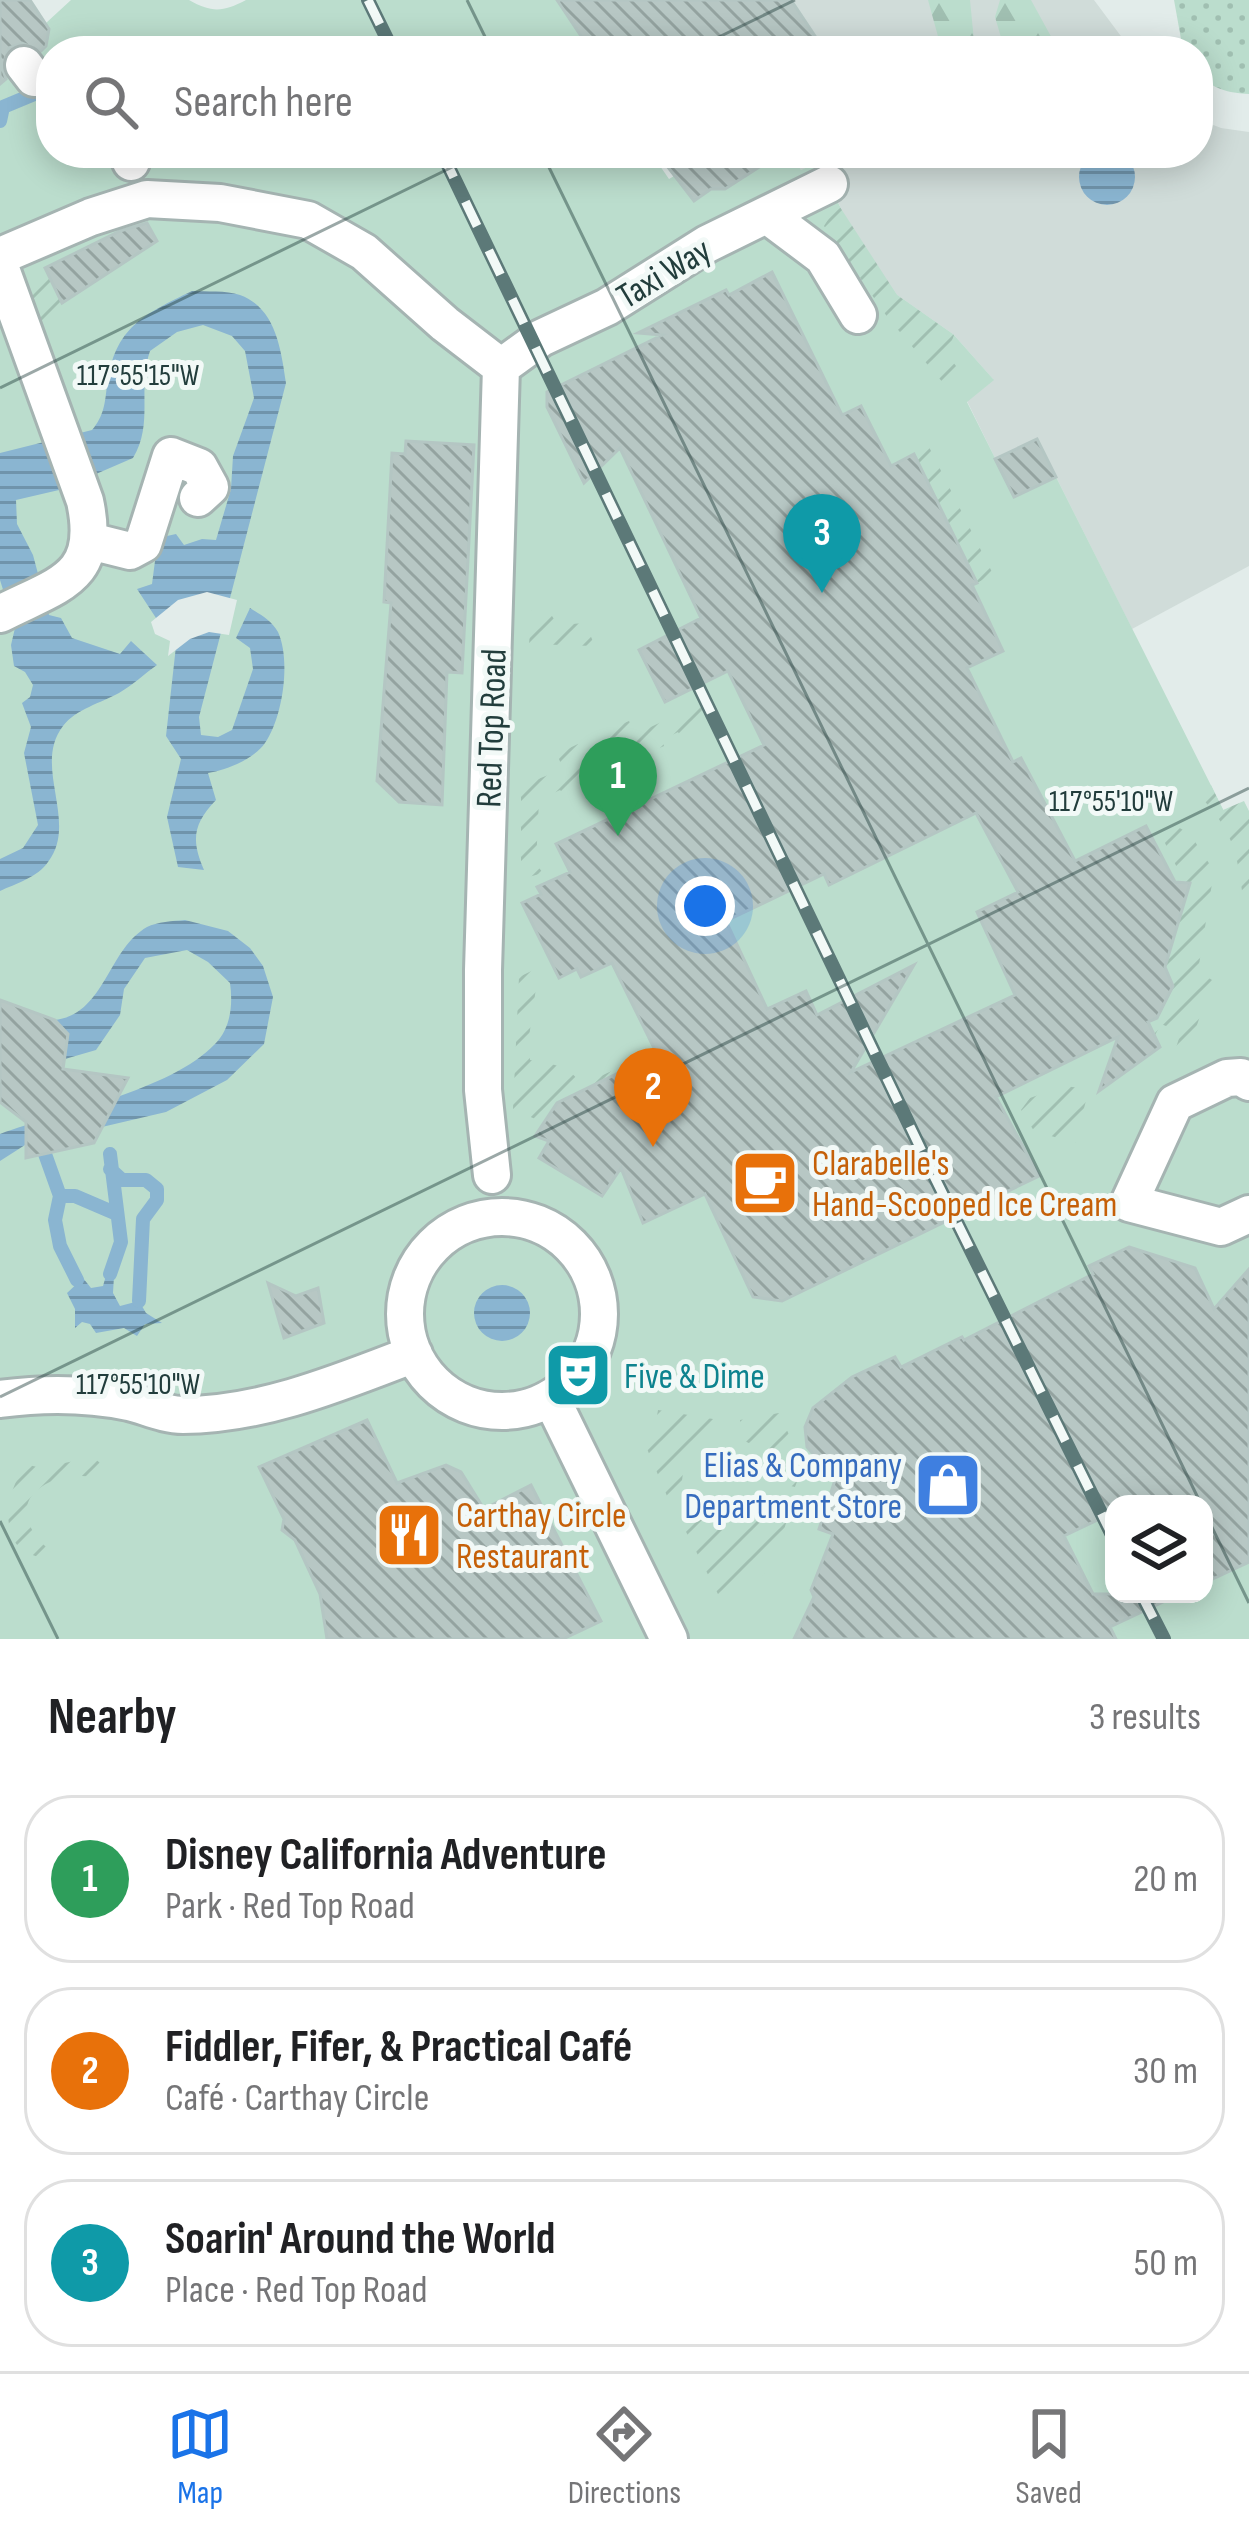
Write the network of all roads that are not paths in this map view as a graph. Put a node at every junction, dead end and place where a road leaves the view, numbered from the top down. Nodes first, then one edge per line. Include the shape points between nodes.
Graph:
1 (829, 184) dead end
2 (767, 215) junction
3 (0, 256) edge
4 (0, 266) edge
5 (858, 315) dead end
6 (501, 367) junction
7 (198, 498) dead end
8 (90, 542) junction
9 (0, 614) edge
10 (1249, 1082) edge
11 (492, 1175) dead end
12 (1249, 1214) edge
13 (414, 1354) junction
14 (551, 1398) junction
15 (0, 1400) edge
16 (669, 1639) edge

1 - 2 street, Taxi Way
2 - 5 street via 823,257
2 - 6 street, Taxi Way
3 - 6 street via 147,199 308,220 364,252
4 - 8 street via 85,501
6 - 11 street, Red Top Road via 483,970
7 - 8 street via 210,488 200,467 171,456 143,544 130,551
8 - 9 street via 78,570
10 - 12 street via 1227,1078 1174,1103 1129,1202 1221,1227
13 - 14 street via 436,1384 471,1406 506,1411
13 - 14 street via 408,1292 432,1246 492,1216 544,1226 573,1248 597,1291 590,1356
13 - 15 street via 299,1396 200,1414 64,1393
14 - 16 street

